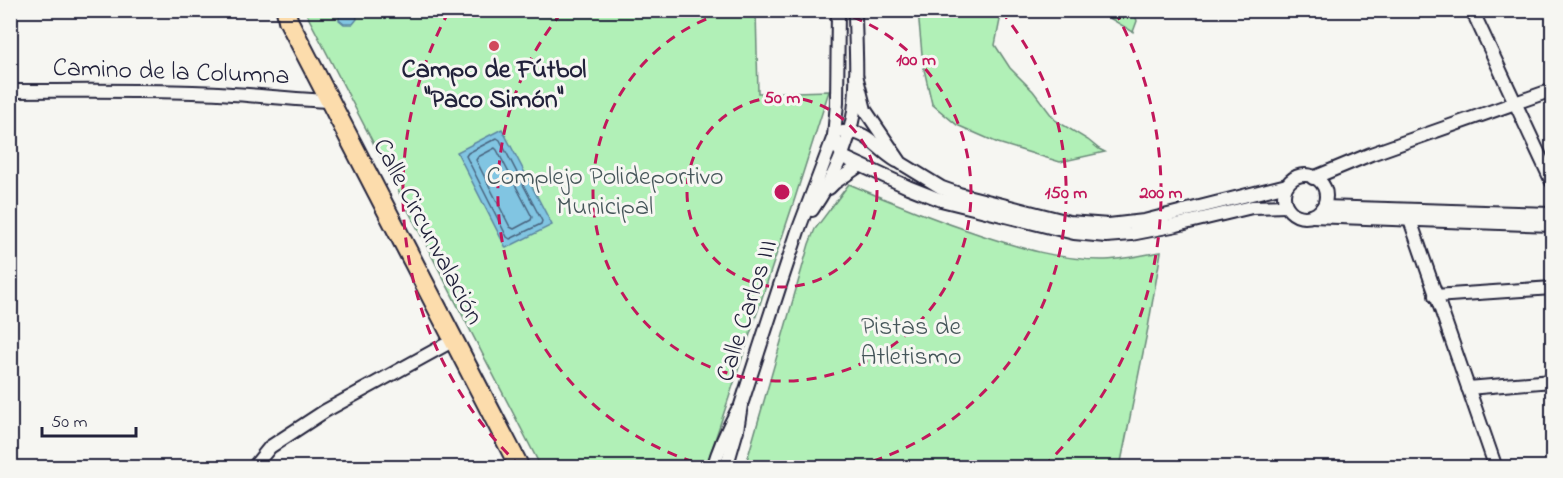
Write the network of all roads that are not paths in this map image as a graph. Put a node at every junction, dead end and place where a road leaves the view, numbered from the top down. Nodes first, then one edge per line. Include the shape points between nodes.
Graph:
1 (838, 10) edge
2 (855, 10) edge
3 (1472, 10) edge
4 (284, 14) edge
5 (856, 75) junction
6 (1552, 90) edge
7 (10, 92) edge
8 (330, 101) junction
9 (1515, 104) junction
10 (834, 136) junction
11 (848, 137) junction
12 (842, 155) junction
13 (901, 162) junction
14 (859, 166) junction
15 (1313, 177) junction
16 (1552, 182) edge
17 (1287, 185) junction
18 (817, 203) junction
19 (1286, 206) junction
20 (1323, 207) junction
21 (1552, 214) edge
22 (1312, 216) junction
23 (1410, 220) junction
24 (1552, 225) edge
25 (798, 231) junction
26 (1552, 288) edge
27 (1436, 296) junction
28 (454, 340) junction
29 (1552, 381) edge
30 (1468, 388) junction
31 (741, 405) junction
32 (253, 468) edge
33 (520, 468) edge
34 (713, 468) edge
35 (726, 468) edge
36 (1496, 468) edge

1 - 10 street
2 - 5 street
3 - 9 street
4 - 8 main road, Calle Circunvalación
5 - 11 street, Calle Carlos III
5 - 13 street via 865,110
6 - 9 street
7 - 8 street, Camino de la Columna via 136,90
8 - 28 main road, Calle Circunvalación
9 - 15 street
9 - 16 street
10 - 11 street via 842,132
10 - 12 street
10 - 25 street, Calle Carlos III
11 - 12 street, Calle Carlos III
11 - 13 street via 864,135
12 - 14 street
12 - 18 street, Calle Carlos III
13 - 17 street via 959,194 1069,222 1096,225 1144,221
14 - 18 street via 834,183
14 - 19 street via 941,200 1091,235 1131,234 1252,207
15 - 17 street via 1299,177
15 - 20 street via 1326,194
17 - 19 street
18 - 25 street, Calle Carlos III
19 - 22 street via 1297,216
20 - 21 street
20 - 22 street
22 - 23 street
23 - 24 street
23 - 27 street
25 - 31 street, Calle Carlos III
26 - 27 street
27 - 30 street
28 - 32 street via 326,411 270,447
28 - 33 main road, Calle Circunvalación
29 - 30 street
30 - 36 street
31 - 34 street, Calle Carlos III
31 - 35 street, Calle Carlos III

